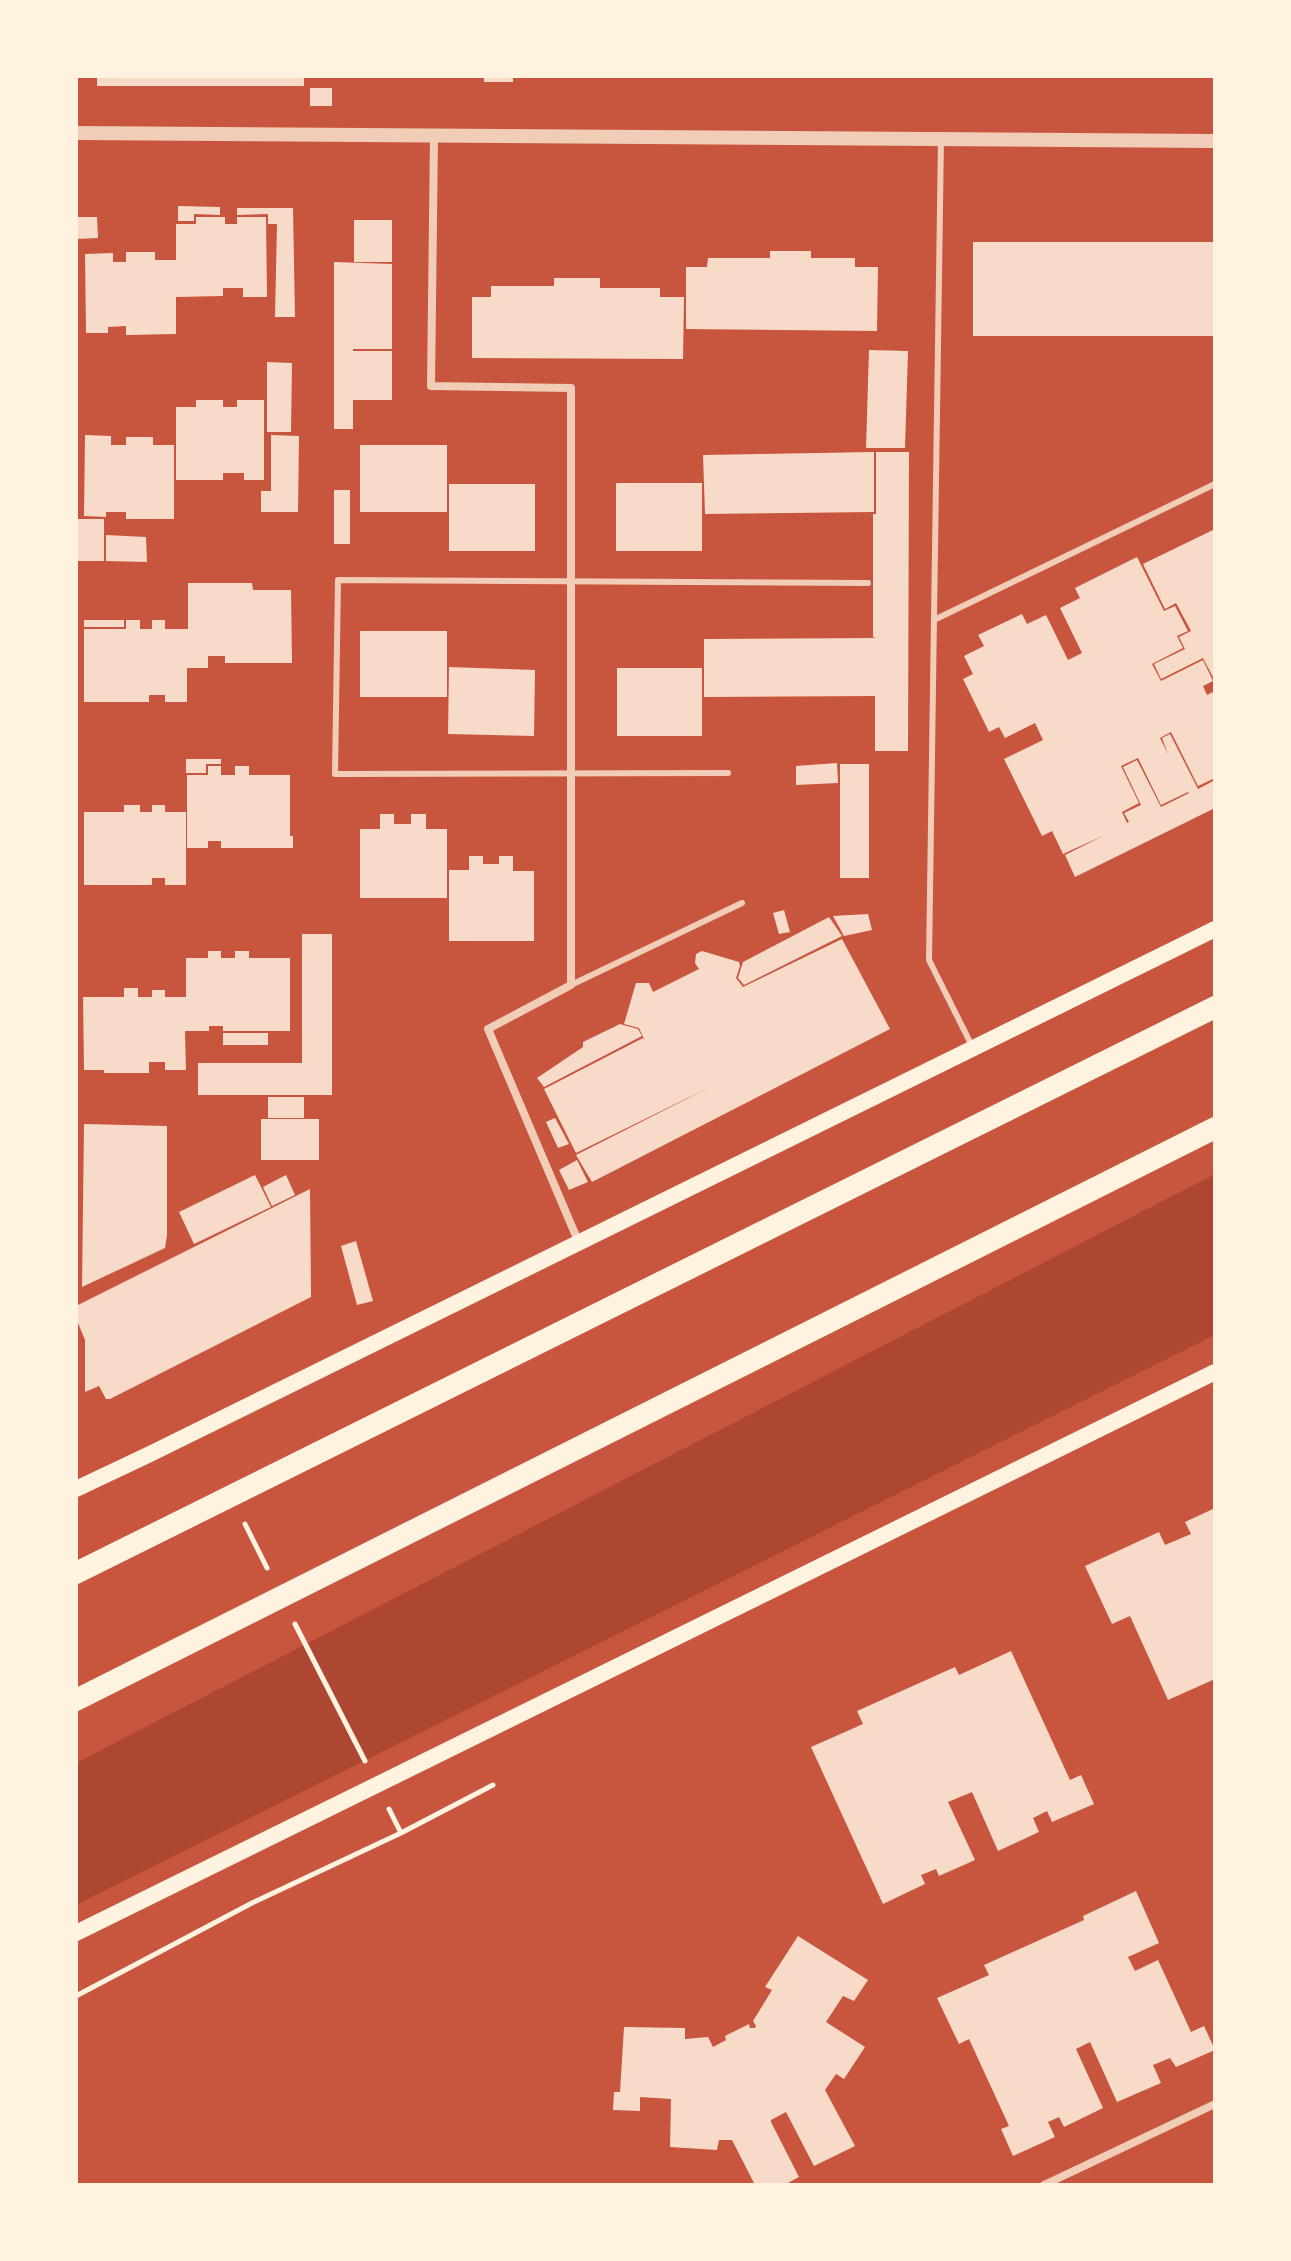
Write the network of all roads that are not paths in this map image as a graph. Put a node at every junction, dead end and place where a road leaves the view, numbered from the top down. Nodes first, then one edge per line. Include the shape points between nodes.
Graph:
1 (76, 133) edge
2 (434, 135) junction
3 (941, 139) junction
4 (1215, 141) edge
5 (1215, 484) edge
6 (571, 583) junction
7 (868, 583) dead end
8 (934, 620) junction
9 (728, 773) dead end
10 (571, 774) junction
11 (742, 903) dead end
12 (1215, 929) edge
13 (571, 985) junction
14 (1215, 1007) edge
15 (973, 1049) junction
16 (1215, 1128) edge
17 (579, 1243) junction
18 (1215, 1372) edge
19 (76, 1489) edge
20 (76, 1573) edge
21 (76, 1700) edge
22 (76, 1933) edge
23 (1215, 2104) edge
24 (1044, 2185) edge

1 - 2 street
2 - 3 street
2 - 6 street via 431,386 571,388
3 - 4 street
3 - 8 lane
5 - 8 lane
6 - 7 lane
6 - 10 street
6 - 10 lane via 338,580 335,774
8 - 15 lane via 929,960
9 - 10 lane
10 - 13 street
11 - 13 lane
12 - 15 main road
13 - 17 street via 488,1029
14 - 20 highway
15 - 17 main road
16 - 21 highway
17 - 19 main road
18 - 22 main road
23 - 24 street

